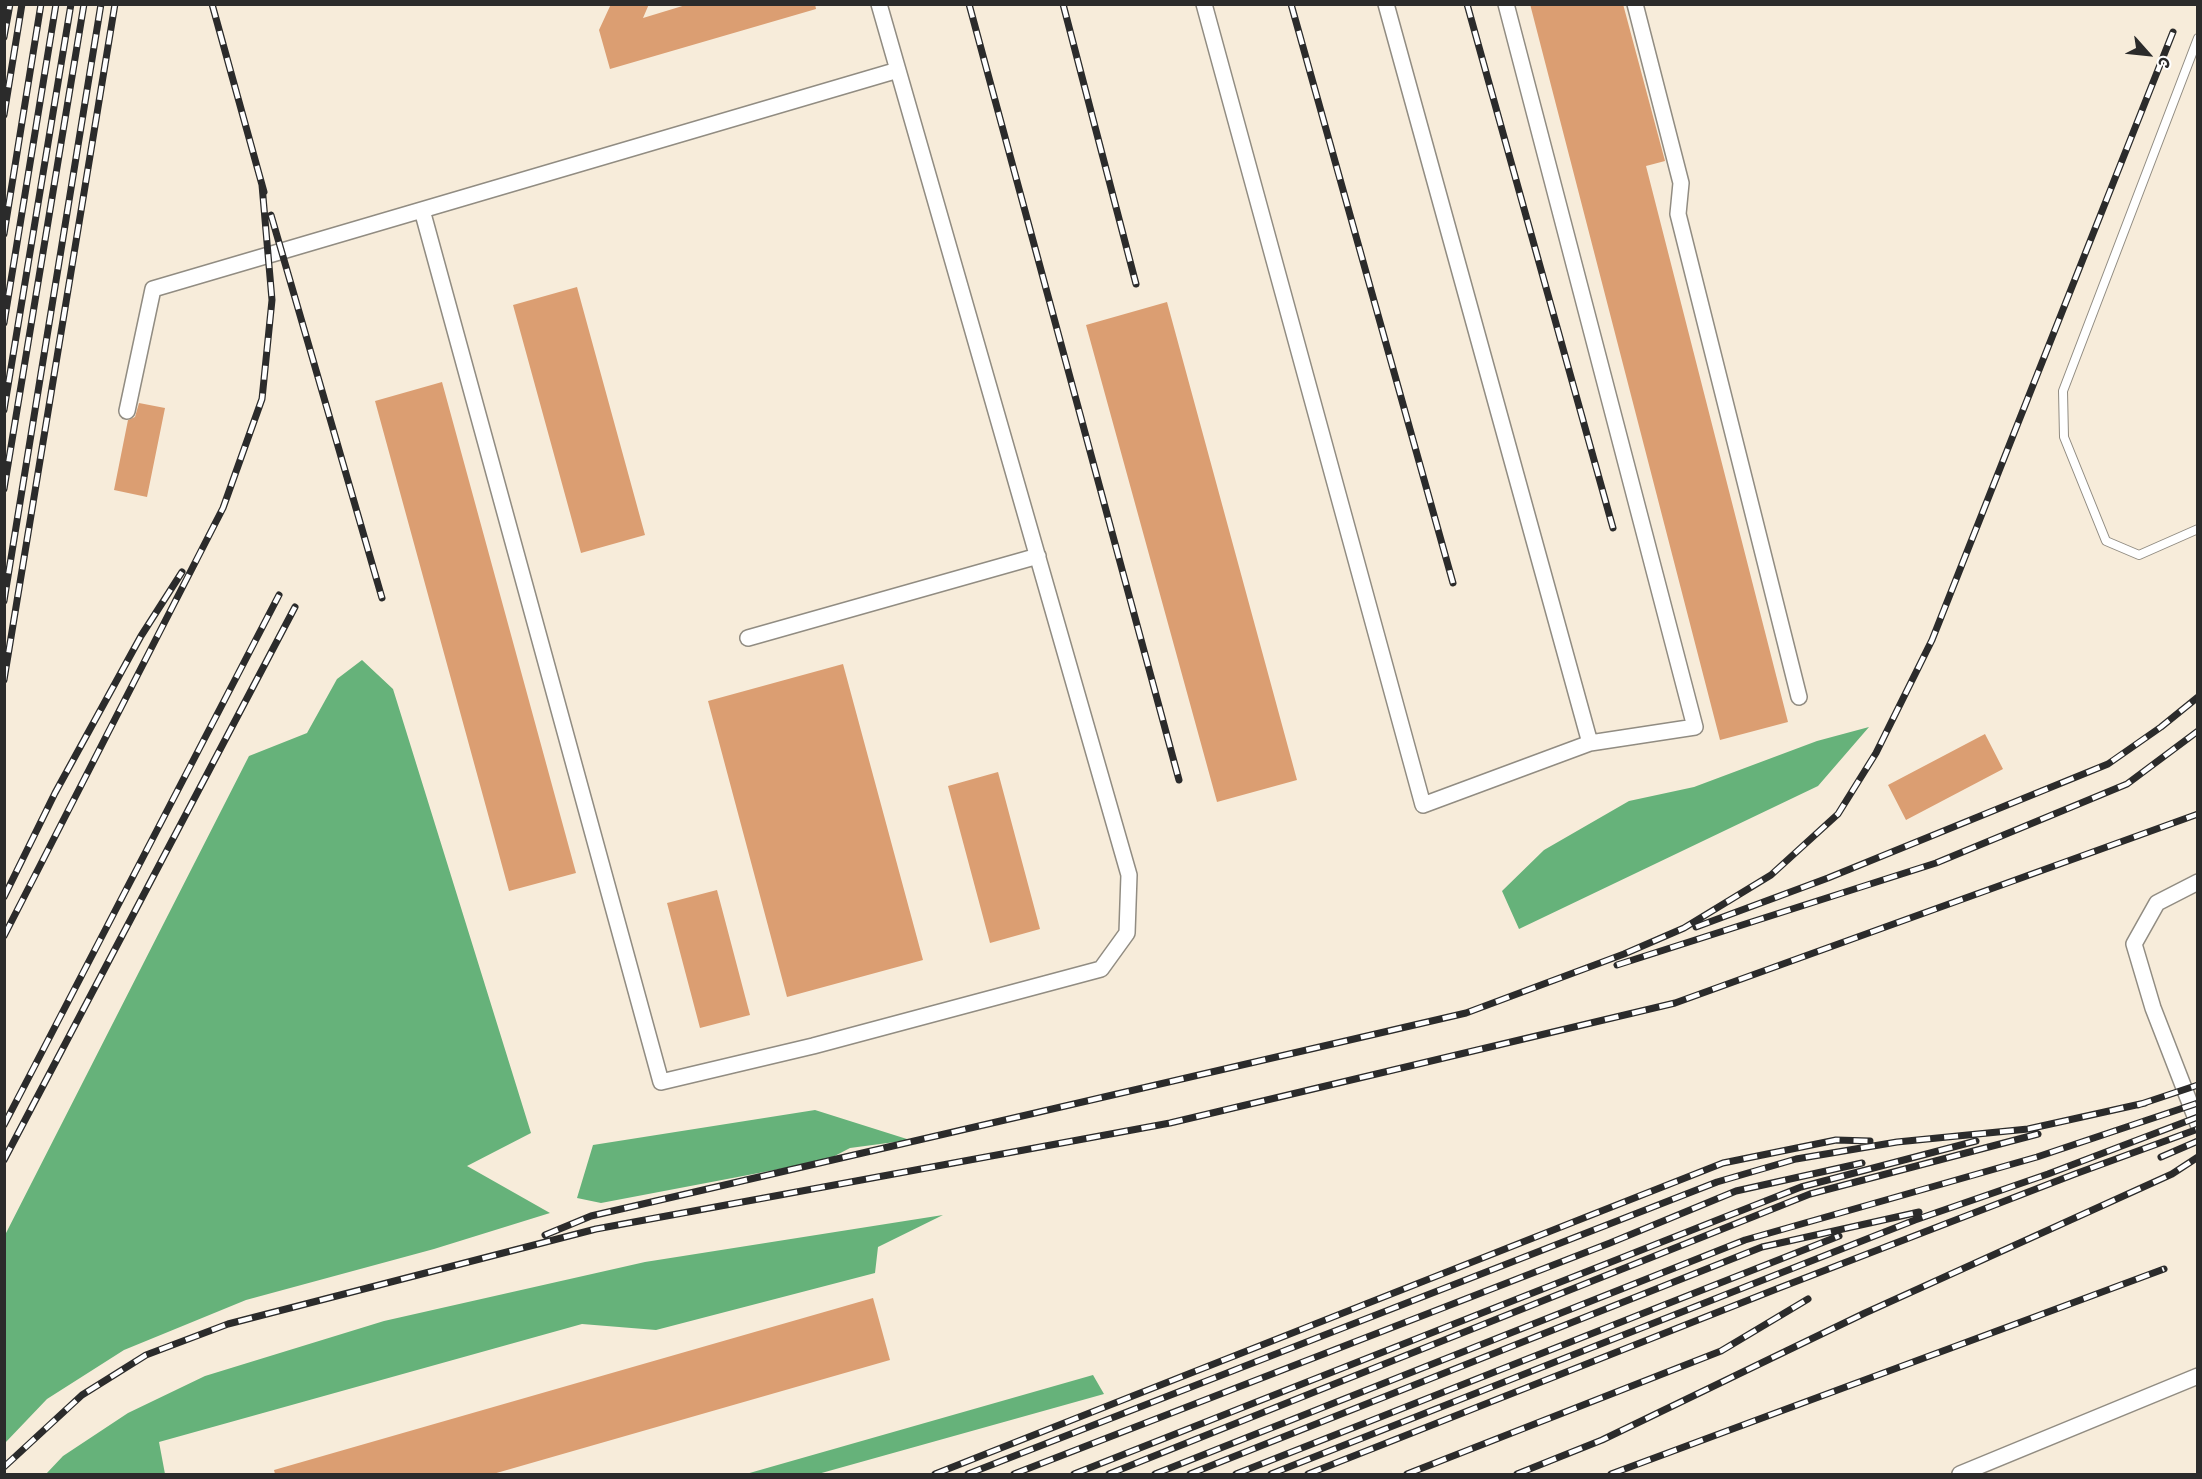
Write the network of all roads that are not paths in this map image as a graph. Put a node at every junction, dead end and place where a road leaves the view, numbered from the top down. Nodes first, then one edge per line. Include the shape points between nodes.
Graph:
1 (879, 4) edge
2 (1204, 4) edge
3 (1386, 4) edge
4 (1506, 4) edge
5 (1635, 4) edge
6 (2198, 38) edge
7 (898, 70) junction
8 (422, 210) junction
9 (127, 411) dead end
10 (2198, 529) edge
11 (1038, 556) junction
12 (748, 638) dead end
13 (1799, 697) dead end
14 (1590, 743) junction
15 (2198, 882) edge
16 (2198, 1124) edge
17 (2198, 1376) edge
18 (1960, 1474) edge

1 - 7 street
2 - 14 street via 1423,805
3 - 14 street
4 - 14 street via 1695,727
5 - 13 street via 1681,183 1678,214
6 - 10 lane via 2063,391 2064,436 2106,541 2139,555
7 - 8 street
7 - 11 street
8 - 9 street via 153,289
8 - 11 street via 661,1082 1101,969 1127,933 1129,875
11 - 12 street
15 - 16 street via 2157,903 2134,944 2153,1008
17 - 18 street

